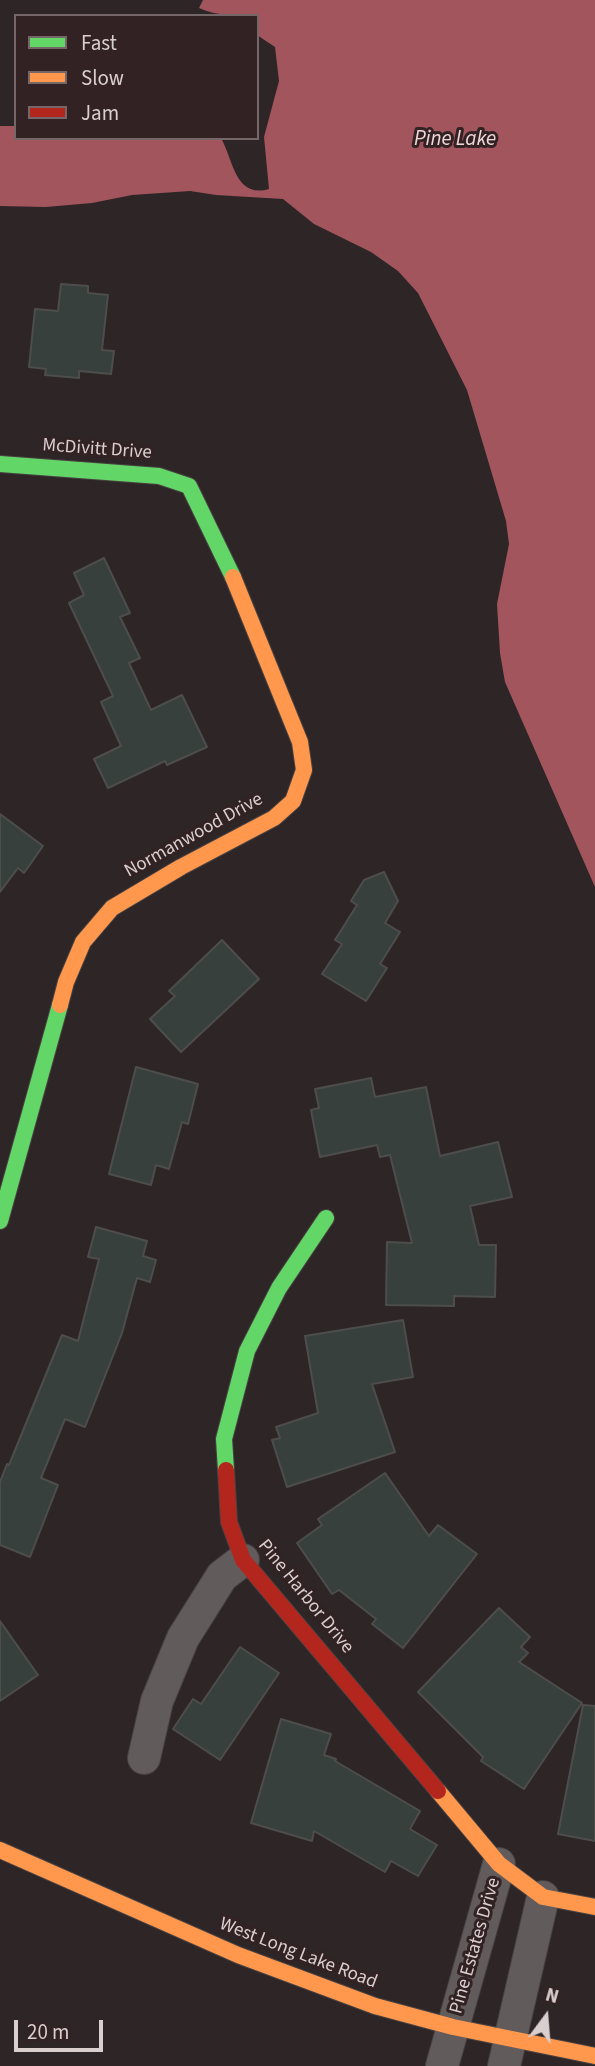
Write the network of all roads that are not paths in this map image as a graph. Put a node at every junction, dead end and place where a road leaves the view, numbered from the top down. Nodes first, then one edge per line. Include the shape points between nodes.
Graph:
1 (0, 464) edge
2 (189, 486) joint
3 (326, 1217) dead end
4 (0, 1221) edge
5 (243, 1560) junction
6 (144, 1758) dead end
7 (0, 1850) edge
8 (499, 1864) junction
9 (543, 1897) junction
10 (595, 1907) edge
11 (453, 2027) junction
12 (508, 2053) edge
13 (595, 2056) edge
14 (442, 2066) edge

1 - 2 street, McDivitt Drive via 159,476
2 - 4 street, Normanwood Drive via 226,561 300,742 304,770 293,801 274,818 112,908 83,942 66,982
3 - 5 street, Pine Harbor Drive via 279,1288 247,1351 224,1438 229,1522
5 - 6 street via 222,1576 183,1638 157,1701
5 - 8 street, Pine Harbor Drive
7 - 11 street, West Long Lake Road via 238,1955 375,2006
8 - 9 street, Pine Harbor Drive
8 - 11 street, Pine Estates Drive
9 - 10 street, Pine Harbor Drive
9 - 12 street
11 - 12 street, West Long Lake Road
11 - 14 street, Pine Estates Drive
12 - 13 street, West Long Lake Road

